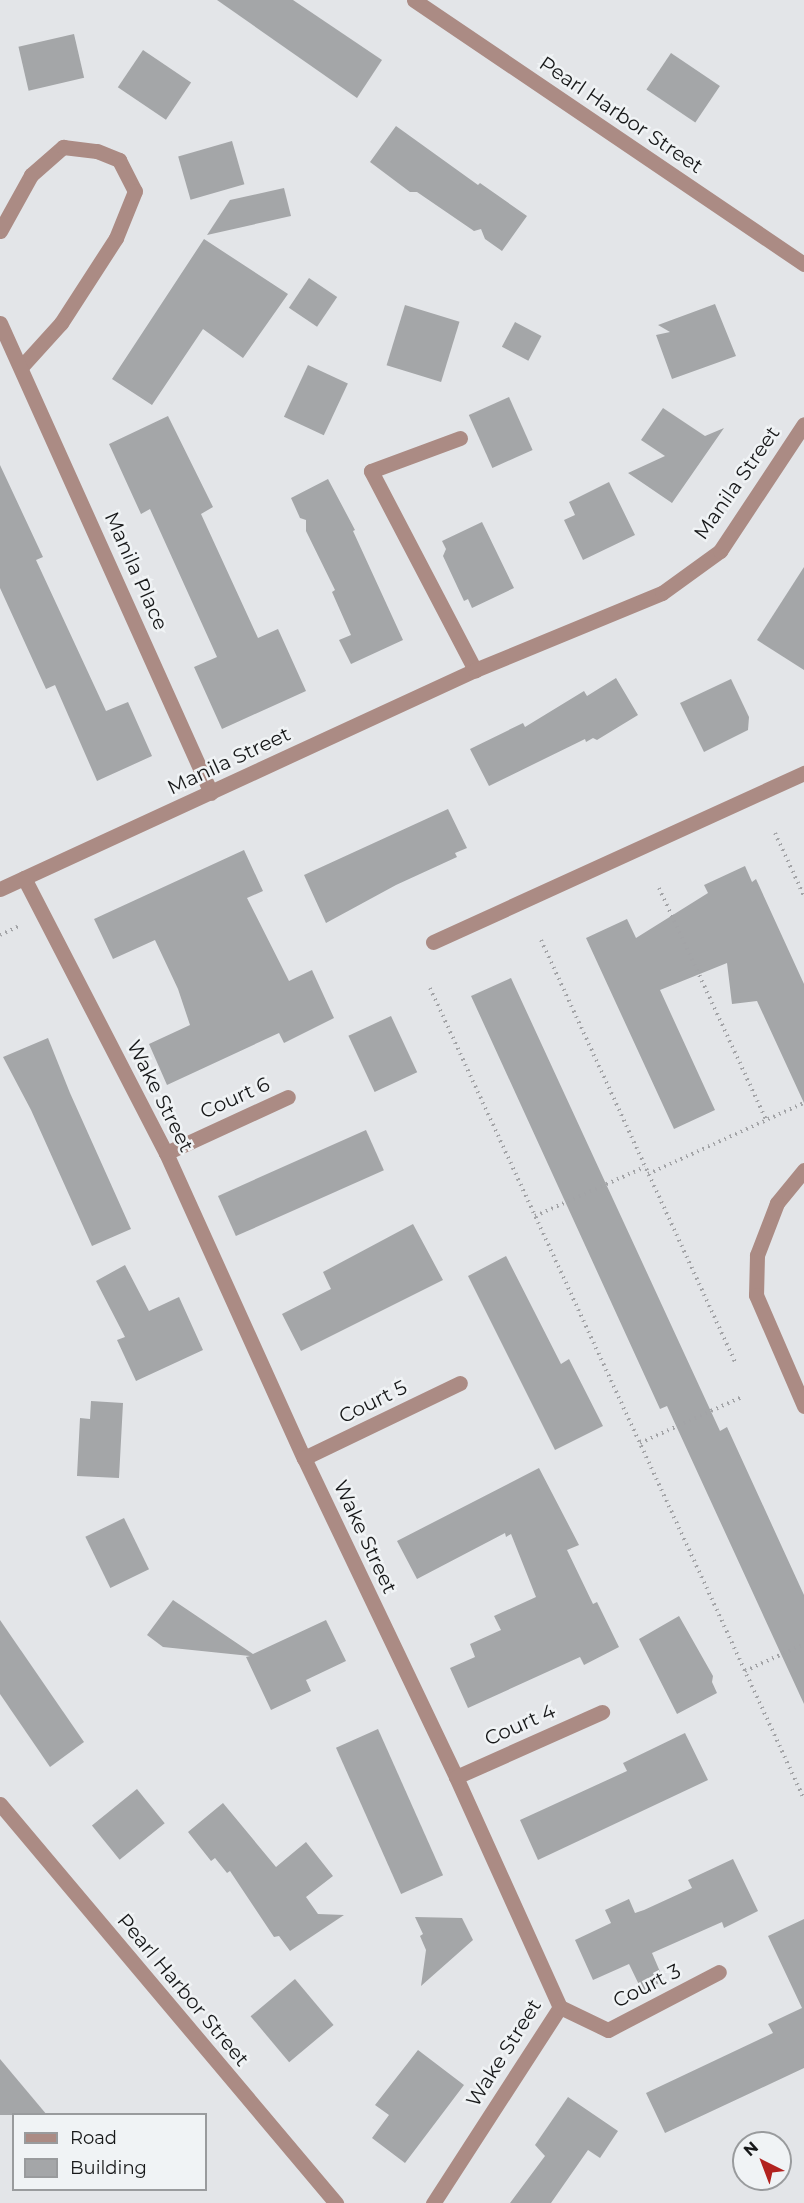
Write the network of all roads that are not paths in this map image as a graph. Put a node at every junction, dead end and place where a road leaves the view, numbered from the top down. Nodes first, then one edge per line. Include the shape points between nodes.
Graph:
1 (414, 0) edge
2 (0, 231) edge
3 (804, 264) edge
4 (0, 322) edge
5 (22, 366) junction
6 (804, 424) edge
7 (460, 438) dead end
8 (475, 670) junction
9 (804, 772) edge
10 (211, 793) junction
11 (24, 878) junction
12 (0, 889) edge
13 (433, 942) dead end
14 (288, 1097) dead end
15 (166, 1153) junction
16 (804, 1170) edge
17 (460, 1383) dead end
18 (804, 1406) edge
19 (304, 1458) junction
20 (602, 1712) dead end
21 (456, 1777) junction
22 (0, 1804) edge
23 (719, 1972) dead end
24 (560, 2007) junction
25 (336, 2203) edge
26 (433, 2203) edge

1 - 3 street, Pearl Harbor Street
2 - 5 street via 31,176 63,147 96,151 119,160 135,191 116,238 61,323
4 - 5 street, Manila Place
5 - 10 street, Manila Place
6 - 8 street, Manila Street via 720,551 662,593
7 - 8 street via 371,471
8 - 10 street, Manila Street
9 - 13 street
10 - 11 street, Manila Street
11 - 12 street, Manila Street
11 - 15 street, Wake Street
14 - 15 street, Court 6
15 - 19 street, Wake Street
16 - 18 street via 777,1203 757,1255 756,1295
17 - 19 street, Court 5
19 - 21 street, Wake Street
20 - 21 street, Court 4
21 - 24 street, Wake Street
22 - 25 street, Pearl Harbor Street
23 - 24 street, Court 3 via 608,2030
24 - 26 street, Wake Street

